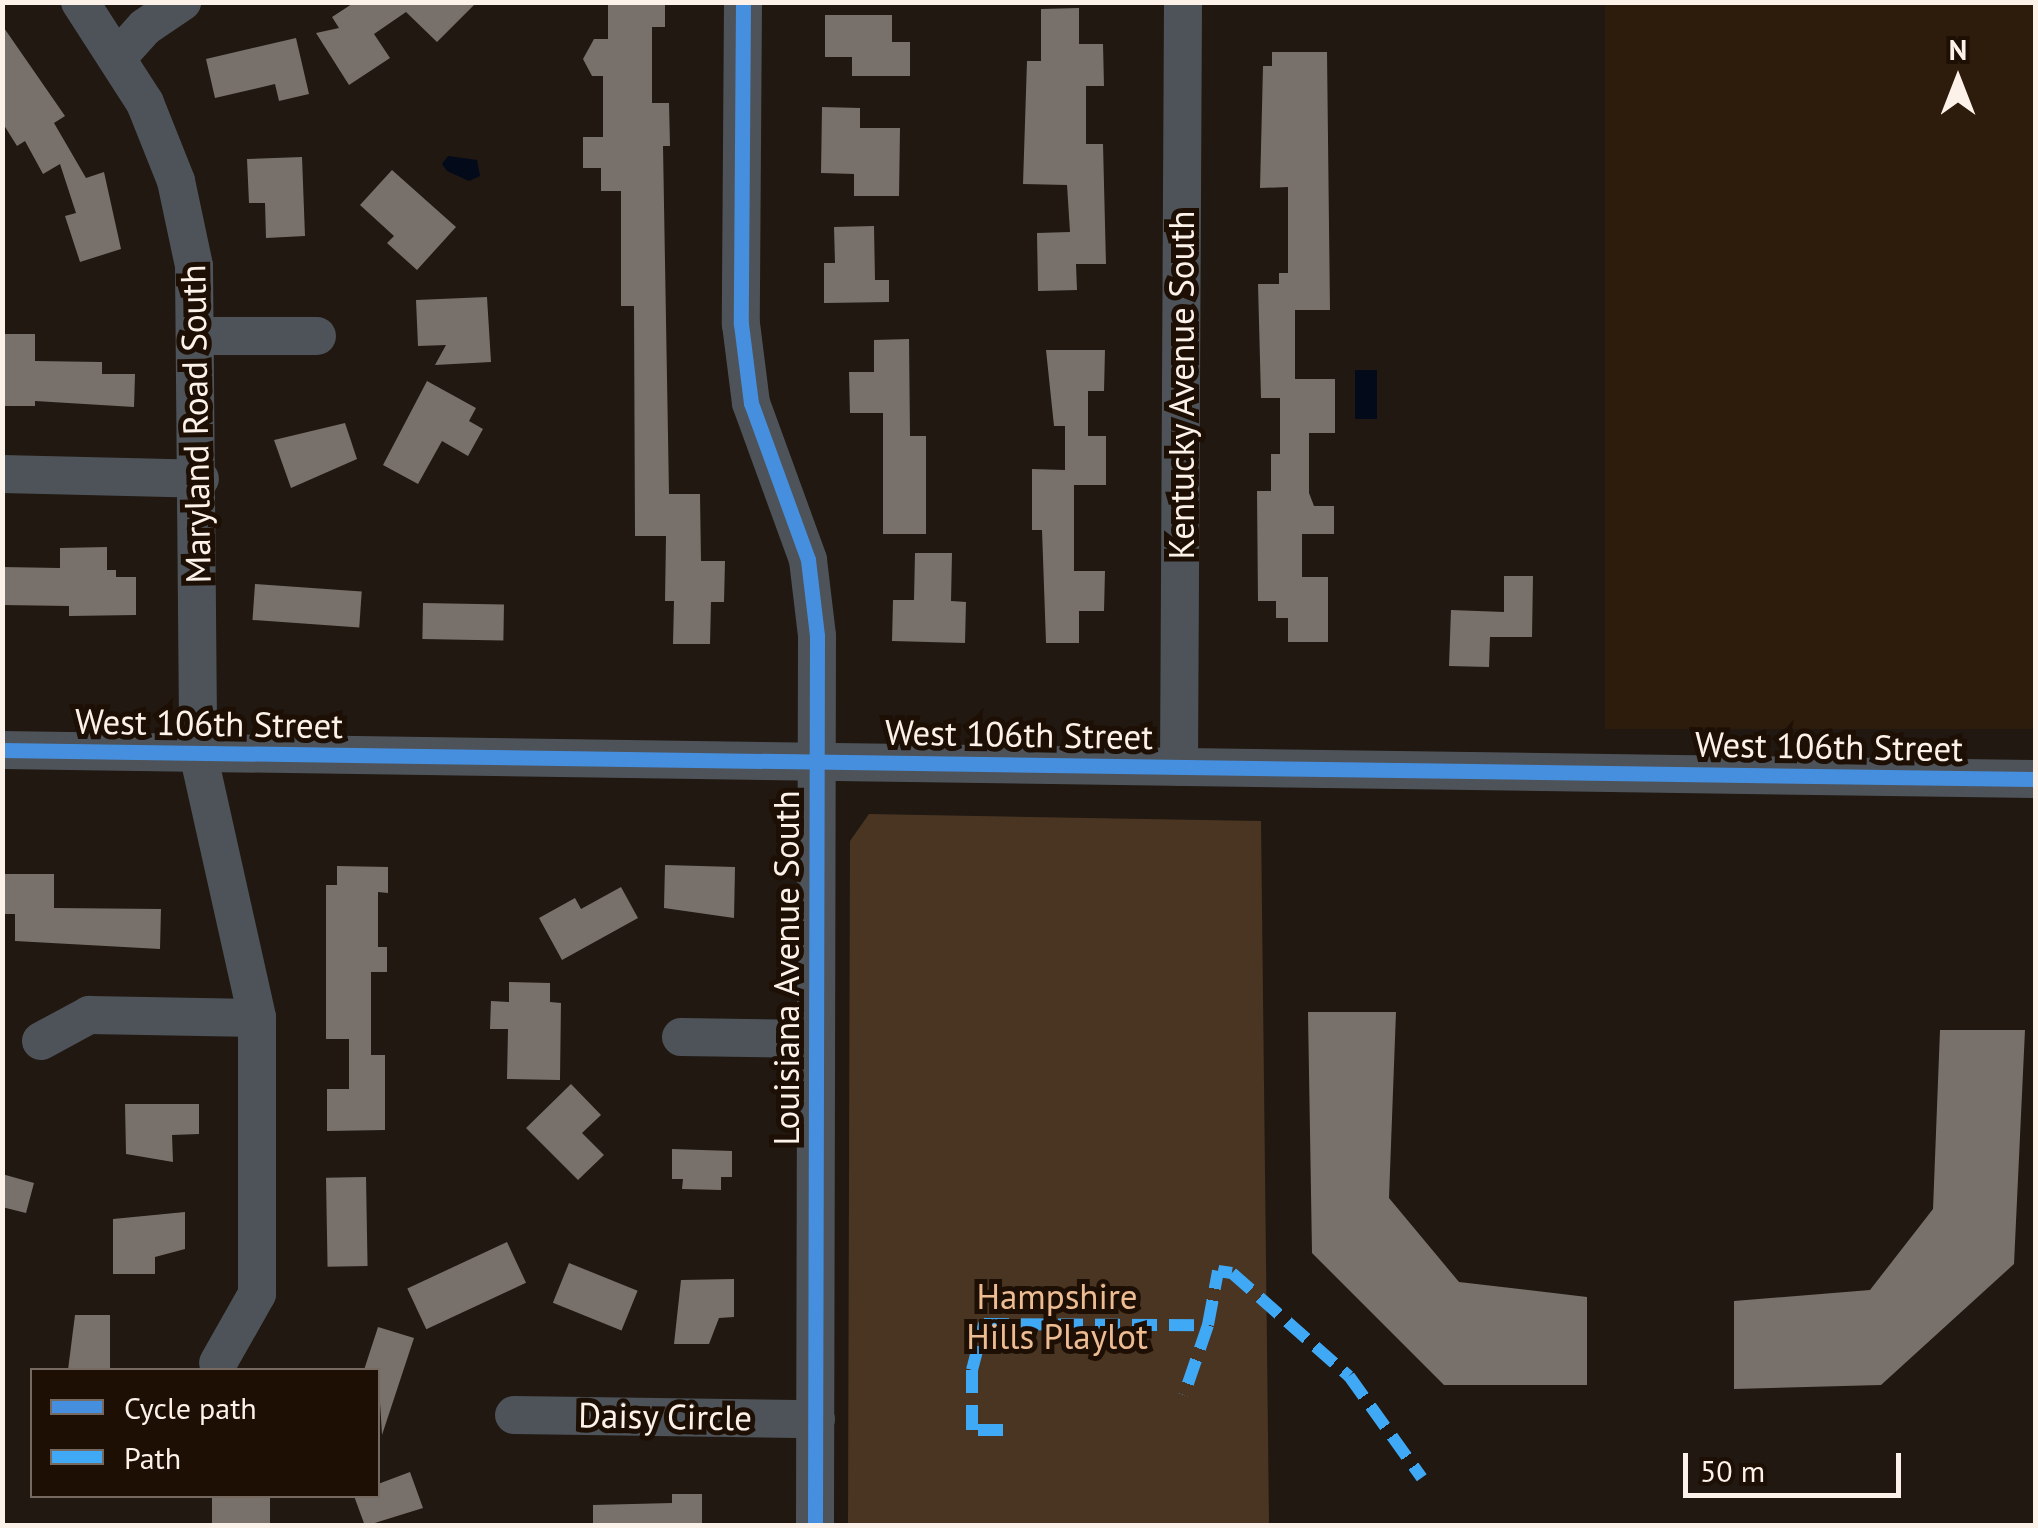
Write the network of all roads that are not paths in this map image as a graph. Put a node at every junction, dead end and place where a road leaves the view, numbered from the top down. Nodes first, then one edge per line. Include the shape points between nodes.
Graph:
1 (80, 2) edge
2 (182, 2) edge
3 (743, 2) edge
4 (1183, 2) edge
5 (118, 57) junction
6 (200, 336) junction
7 (317, 336) dead end
8 (2, 474) edge
9 (200, 479) junction
10 (2, 750) edge
11 (198, 753) junction
12 (816, 762) junction
13 (1179, 767) junction
14 (2036, 778) edge
15 (257, 1018) junction
16 (681, 1037) dead end
17 (816, 1038) junction
18 (40, 1042) dead end
19 (218, 1363) dead end
20 (514, 1415) dead end
21 (816, 1419) junction
22 (815, 1526) edge

1 - 5 street, Maryland Road South
2 - 5 street
3 - 12 street, Louisiana Avenue South via 740,324 751,403 808,560 817,636
4 - 13 street, Kentucky Avenue South
5 - 6 street, Maryland Road South via 176,182
6 - 7 street
6 - 9 street, Maryland Road South
8 - 9 street
9 - 11 street, Maryland Road South
10 - 11 street, West 106th Street
11 - 12 street, West 106th Street
11 - 15 street, Maryland Road South
12 - 13 street, West 106th Street
12 - 17 street, Louisiana Avenue South
13 - 14 street, West 106th Street
15 - 18 street via 89,1014
15 - 19 street, Maryland Road South via 257,1294
16 - 17 street
17 - 21 street, Louisiana Avenue South
20 - 21 street, Daisy Circle
21 - 22 street, Louisiana Avenue South

